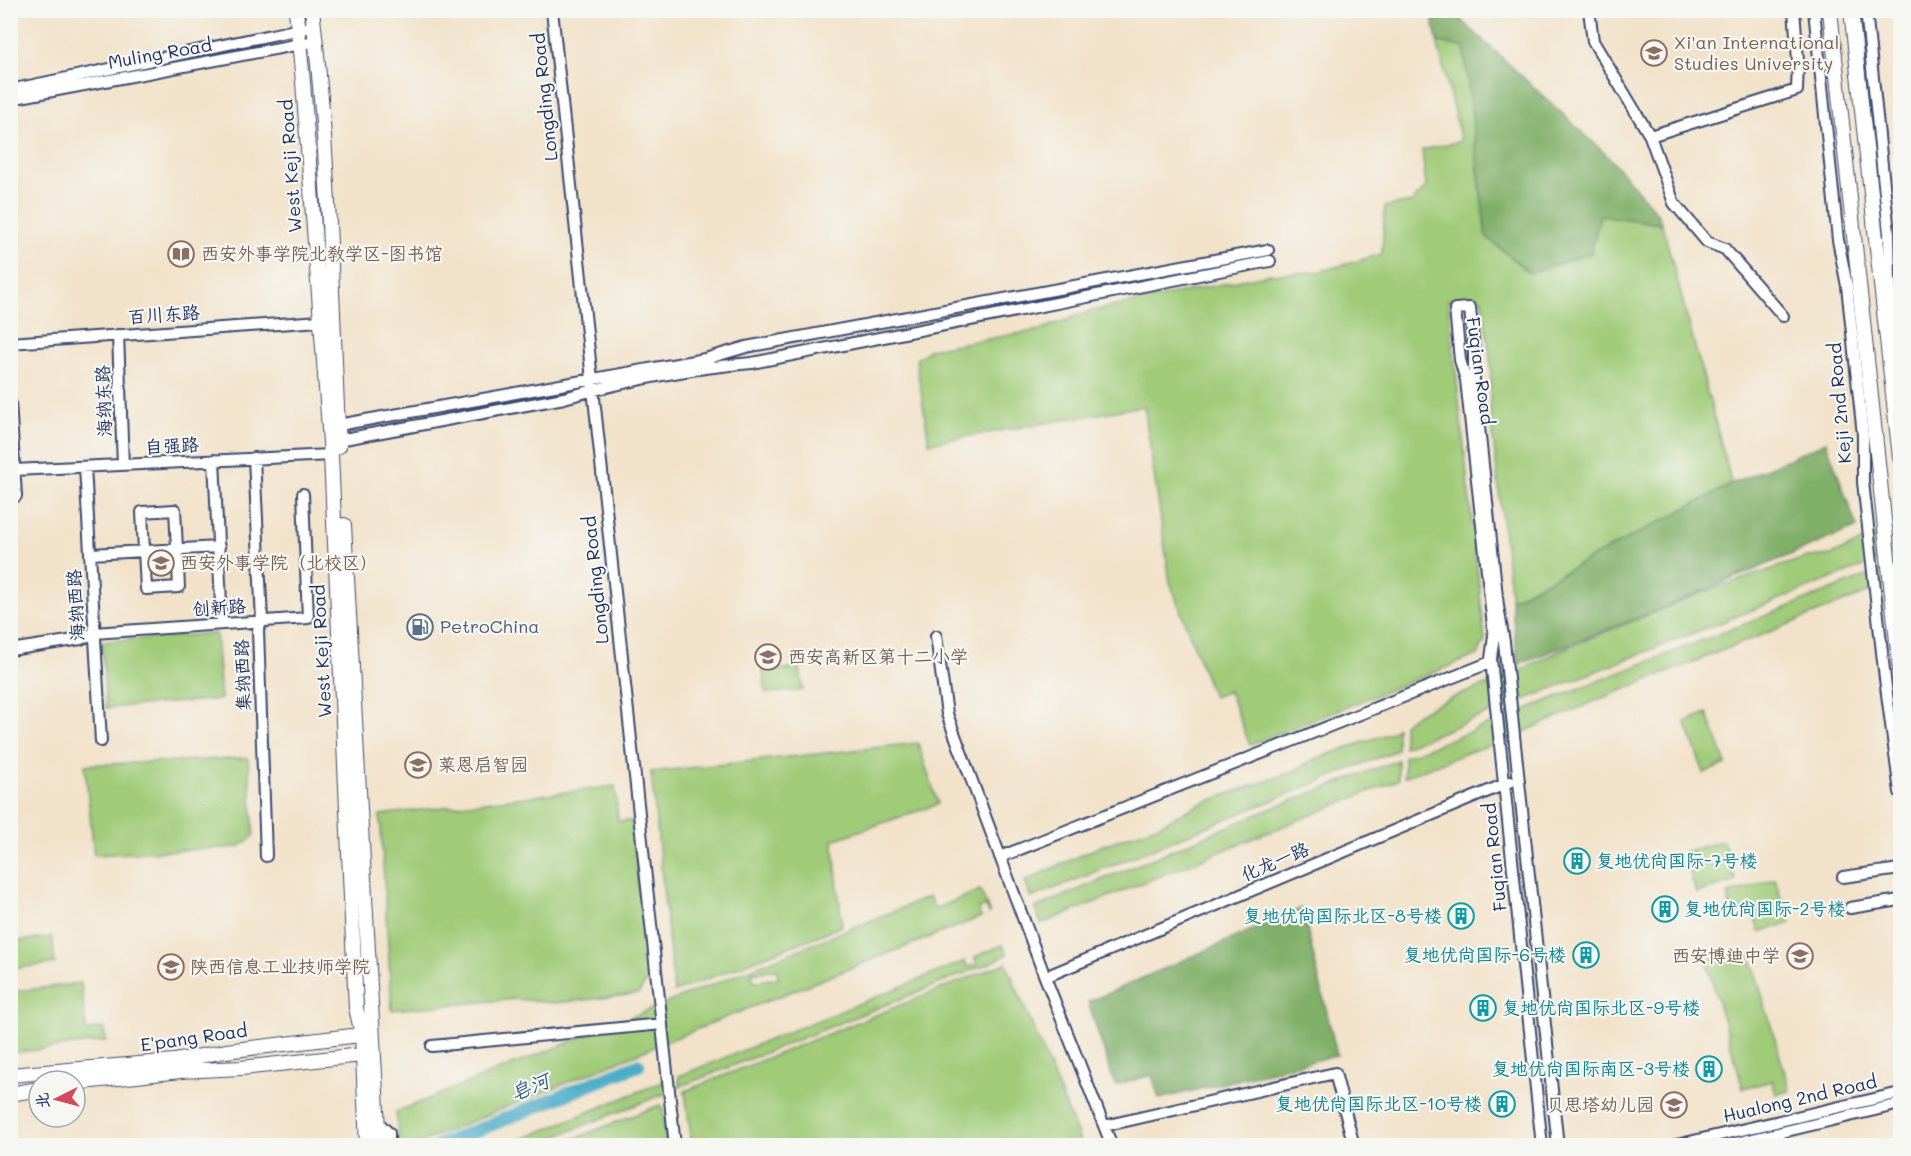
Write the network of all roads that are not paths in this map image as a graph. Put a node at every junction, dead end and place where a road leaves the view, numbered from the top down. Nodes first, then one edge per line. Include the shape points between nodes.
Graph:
1 (296, 10) edge
2 (312, 10) edge
3 (552, 10) edge
4 (1589, 10) edge
5 (1794, 10) edge
6 (1814, 10) edge
7 (1830, 10) edge
8 (1851, 10) edge
9 (1866, 10) edge
10 (314, 26) junction
11 (298, 30) junction
12 (316, 41) junction
13 (299, 44) junction
14 (10, 90) edge
15 (10, 99) edge
16 (1650, 136) junction
17 (1783, 316) dead end
18 (320, 321) junction
19 (118, 335) junction
20 (10, 343) edge
21 (1900, 372) edge
22 (591, 385) junction
23 (10, 401) edge
24 (338, 424) junction
25 (339, 440) junction
26 (331, 455) junction
27 (254, 458) junction
28 (1900, 458) edge
29 (214, 460) junction
30 (123, 465) junction
31 (86, 467) junction
32 (14, 470) junction
33 (303, 494) dead end
34 (10, 497) edge
35 (219, 547) junction
36 (177, 549) junction
37 (144, 551) junction
38 (90, 554) junction
39 (262, 621) junction
40 (222, 624) junction
41 (94, 633) junction
42 (936, 636) dead end
43 (10, 650) edge
44 (1491, 662) junction
45 (1900, 670) edge
46 (101, 741) dead end
47 (1519, 779) junction
48 (1504, 785) junction
49 (1900, 792) edge
50 (266, 856) dead end
51 (1000, 856) junction
52 (1900, 869) edge
53 (1843, 877) dead end
54 (1900, 900) edge
55 (1850, 908) dead end
56 (1045, 976) junction
57 (662, 1024) junction
58 (372, 1033) junction
59 (432, 1047) dead end
60 (374, 1054) junction
61 (10, 1075) edge
62 (87, 1082) edge
63 (27, 1091) edge
64 (1900, 1093) edge
65 (10, 1094) edge
66 (1900, 1104) edge
67 (378, 1123) junction
68 (1104, 1126) junction
69 (368, 1145) edge
70 (389, 1146) edge
71 (675, 1146) edge
72 (1112, 1146) edge
73 (1354, 1146) edge
74 (1542, 1146) edge
75 (1558, 1146) edge
76 (1672, 1146) edge
77 (1723, 1146) edge

1 - 11 main road, West Keji Road
2 - 10 main road, West Keji Road
3 - 22 street, Longding Road
4 - 16 street via 1593,41
5 - 16 street via 1797,90
6 - 49 street, Keji 2nd Road
7 - 45 main road, Keji 2nd Road
8 - 28 main road
9 - 21 street via 1890,232 1890,280
10 - 11 street, Muling Road
10 - 12 main road, West Keji Road
11 - 13 main road, West Keji Road
11 - 14 street, Muling Road
12 - 13 street, Muling Road
12 - 24 main road, West Keji Road via 331,229
13 - 15 street, Muling Road
13 - 18 main road, West Keji Road
16 - 17 street via 1674,203 1707,242 1725,249
18 - 19 street, 百川东路
18 - 26 main road, West Keji Road
19 - 20 street, 百川东路
19 - 30 street, 海纳东路
22 - 22 street via 752,363 1269,256 746,347
22 - 24 street
22 - 25 street via 564,398
22 - 57 street, Longding Road
23 - 32 street
24 - 25 main road, West Keji Road
25 - 58 main road, West Keji Road
26 - 27 street, 自强路
26 - 58 main road, West Keji Road via 356,1008
27 - 29 street, 自强路
27 - 39 street, 集纳西路
29 - 30 street, 自强路
29 - 35 street
30 - 31 street, 自强路
31 - 32 street, 自强路
31 - 38 street, 海纳西路
32 - 34 street via 16,496
33 - 39 street, 创新路 via 308,618
35 - 36 street
35 - 40 street
36 - 37 street
36 - 37 street via 178,587 146,588
36 - 37 street via 175,510 142,512
37 - 38 street
38 - 41 street, 海纳西路
39 - 40 street, 创新路
39 - 50 street, 集纳西路 via 258,630
40 - 41 street, 创新路
41 - 43 street, 创新路 via 81,639
41 - 46 street, 海纳西路
42 - 51 street via 947,714
44 - 47 street, Fuqian Road via 1494,635 1455,309 1470,308
44 - 48 street, Fuqian Road
44 - 51 street
47 - 48 street, 化龙一路
47 - 75 street, Fuqian Road
48 - 56 street, 化龙一路
48 - 74 street, Fuqian Road
51 - 56 street
52 - 53 street
54 - 55 street
56 - 68 street
57 - 59 street
57 - 71 street, Longding Road
58 - 60 main road, West Keji Road
58 - 61 main road, E'pang Road via 174,1061
60 - 62 main road, E'pang Road
60 - 67 main road, West Keji Road
60 - 69 main road, West Keji Road
63 - 65 main road
64 - 76 street, Hualong 2nd Road
66 - 77 street, Hualong 2nd Road
67 - 69 main road, West Keji Road
67 - 70 street, West Keji Road via 388,1133
68 - 72 street
68 - 73 street via 1335,1073

